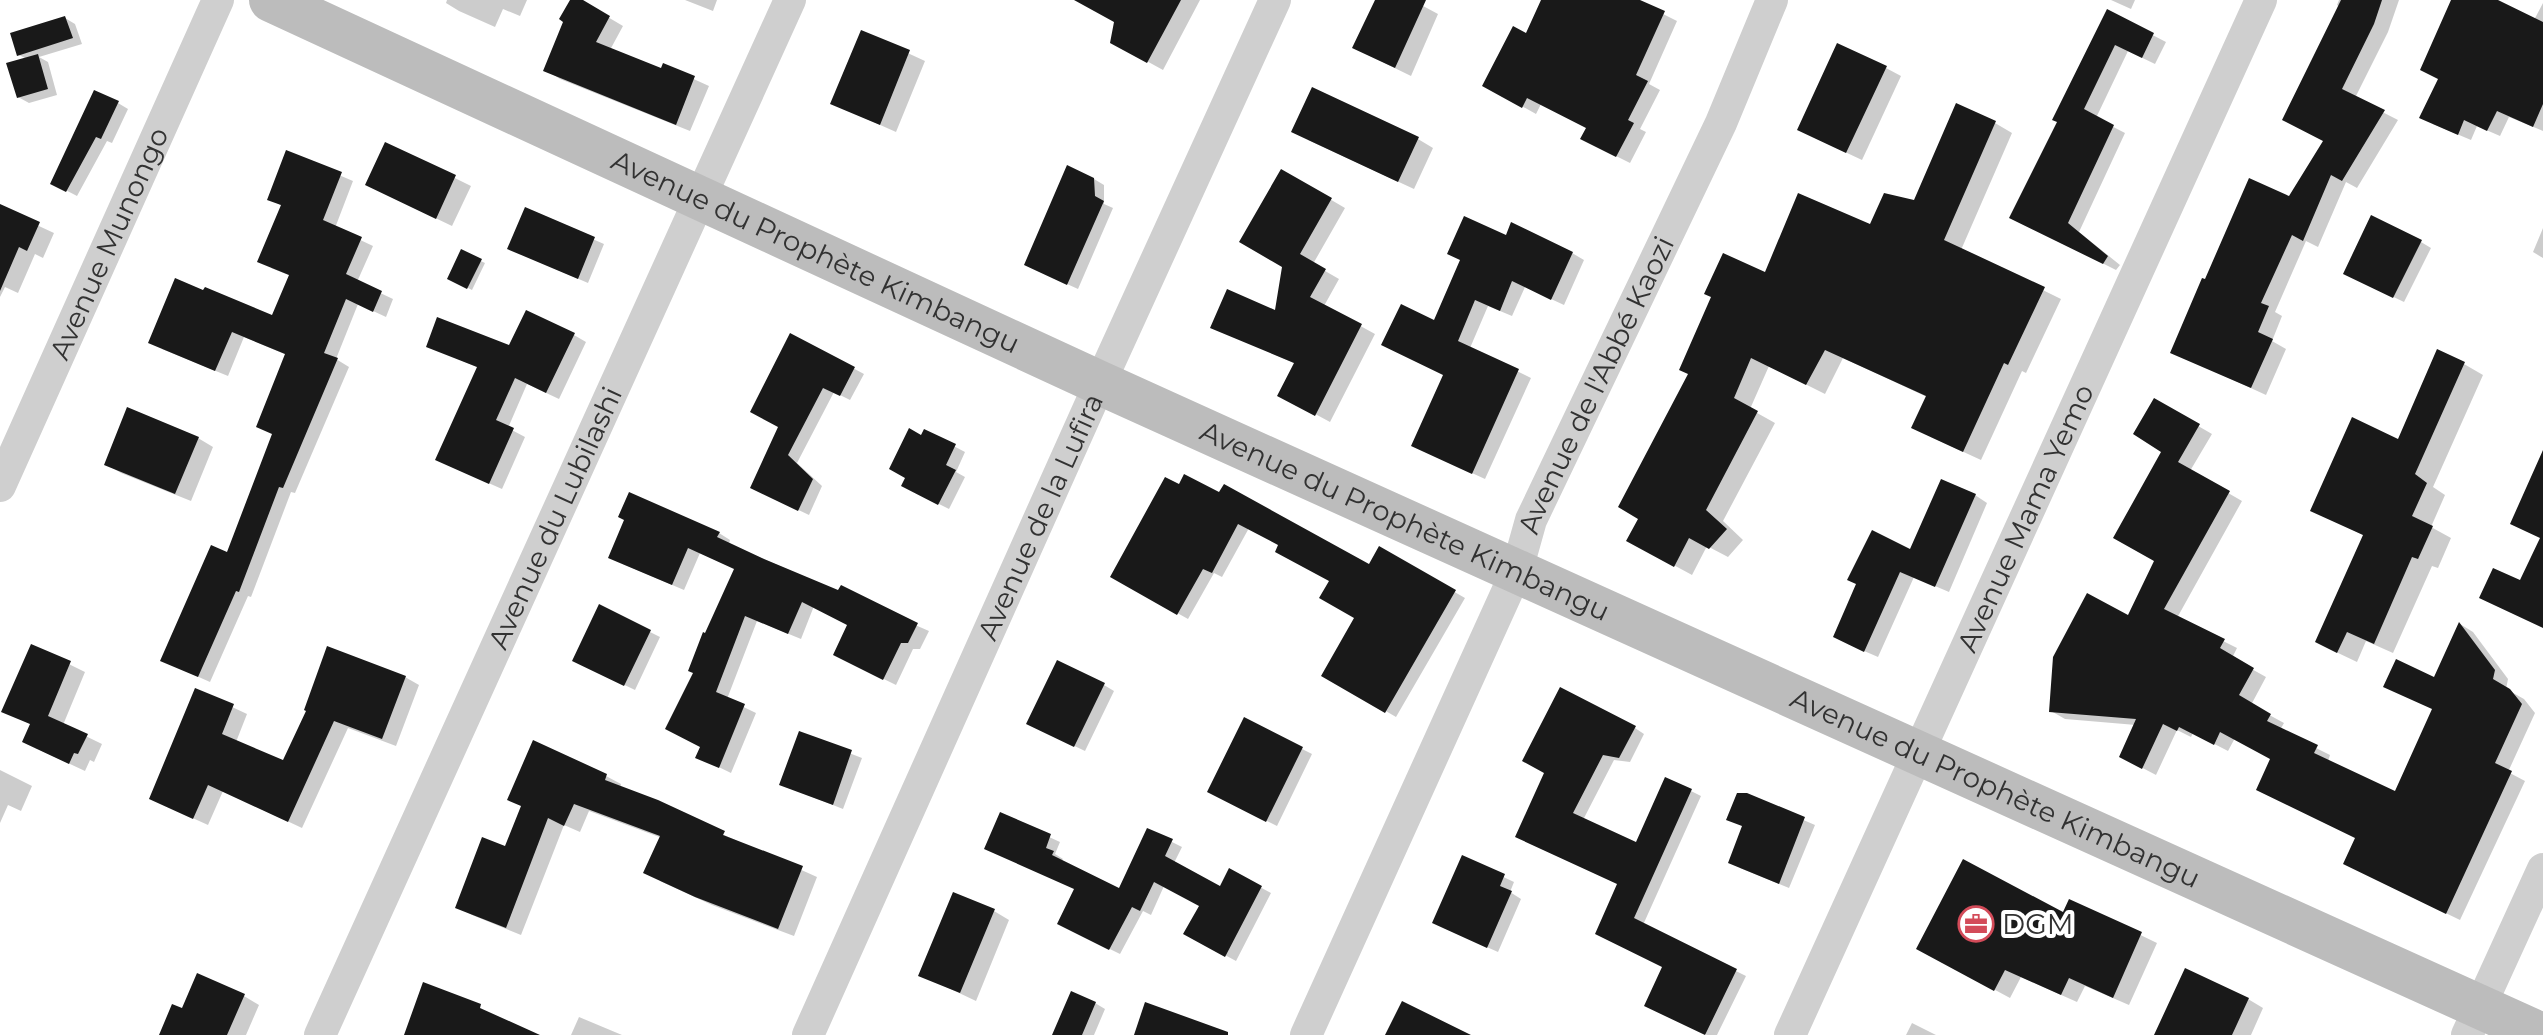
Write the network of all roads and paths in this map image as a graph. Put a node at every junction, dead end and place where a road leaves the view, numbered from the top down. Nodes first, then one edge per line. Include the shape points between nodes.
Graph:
1 (218, 0) edge
2 (271, 0) edge
3 (790, 0) edge
4 (1275, 0) edge
5 (1772, 0) edge
6 (2261, 0) edge
7 (701, 197) junction
8 (1100, 383) junction
9 (0, 486) edge
10 (1517, 570) junction
11 (1918, 753) junction
12 (2543, 869) edge
13 (2473, 1021) edge
14 (320, 1035) edge
15 (808, 1035) edge
16 (1306, 1035) edge
17 (1790, 1035) edge
18 (2542, 1035) edge

1 - 9 street, Avenue Munongo
2 - 7 street, Avenue du Prophète Kimbangu
3 - 7 street, Avenue du Lubilashi
4 - 8 street, Avenue de la Lufira
5 - 10 street, Avenue de l'Abbé Kaozi via 1721,123 1531,520
6 - 11 street, Avenue Mama Yemo
7 - 8 street, Avenue du Prophète Kimbangu
7 - 14 street, Avenue du Lubilashi
8 - 10 street, Avenue du Prophète Kimbangu
8 - 15 street, Avenue de la Lufira
10 - 11 street, Avenue du Prophète Kimbangu
10 - 16 street, Avenue de l'Abbé Kaozi
11 - 13 street, Avenue du Prophète Kimbangu
11 - 17 street, Avenue Mama Yemo
12 - 13 street
13 - 18 street, Avenue du Prophète Kimbangu

